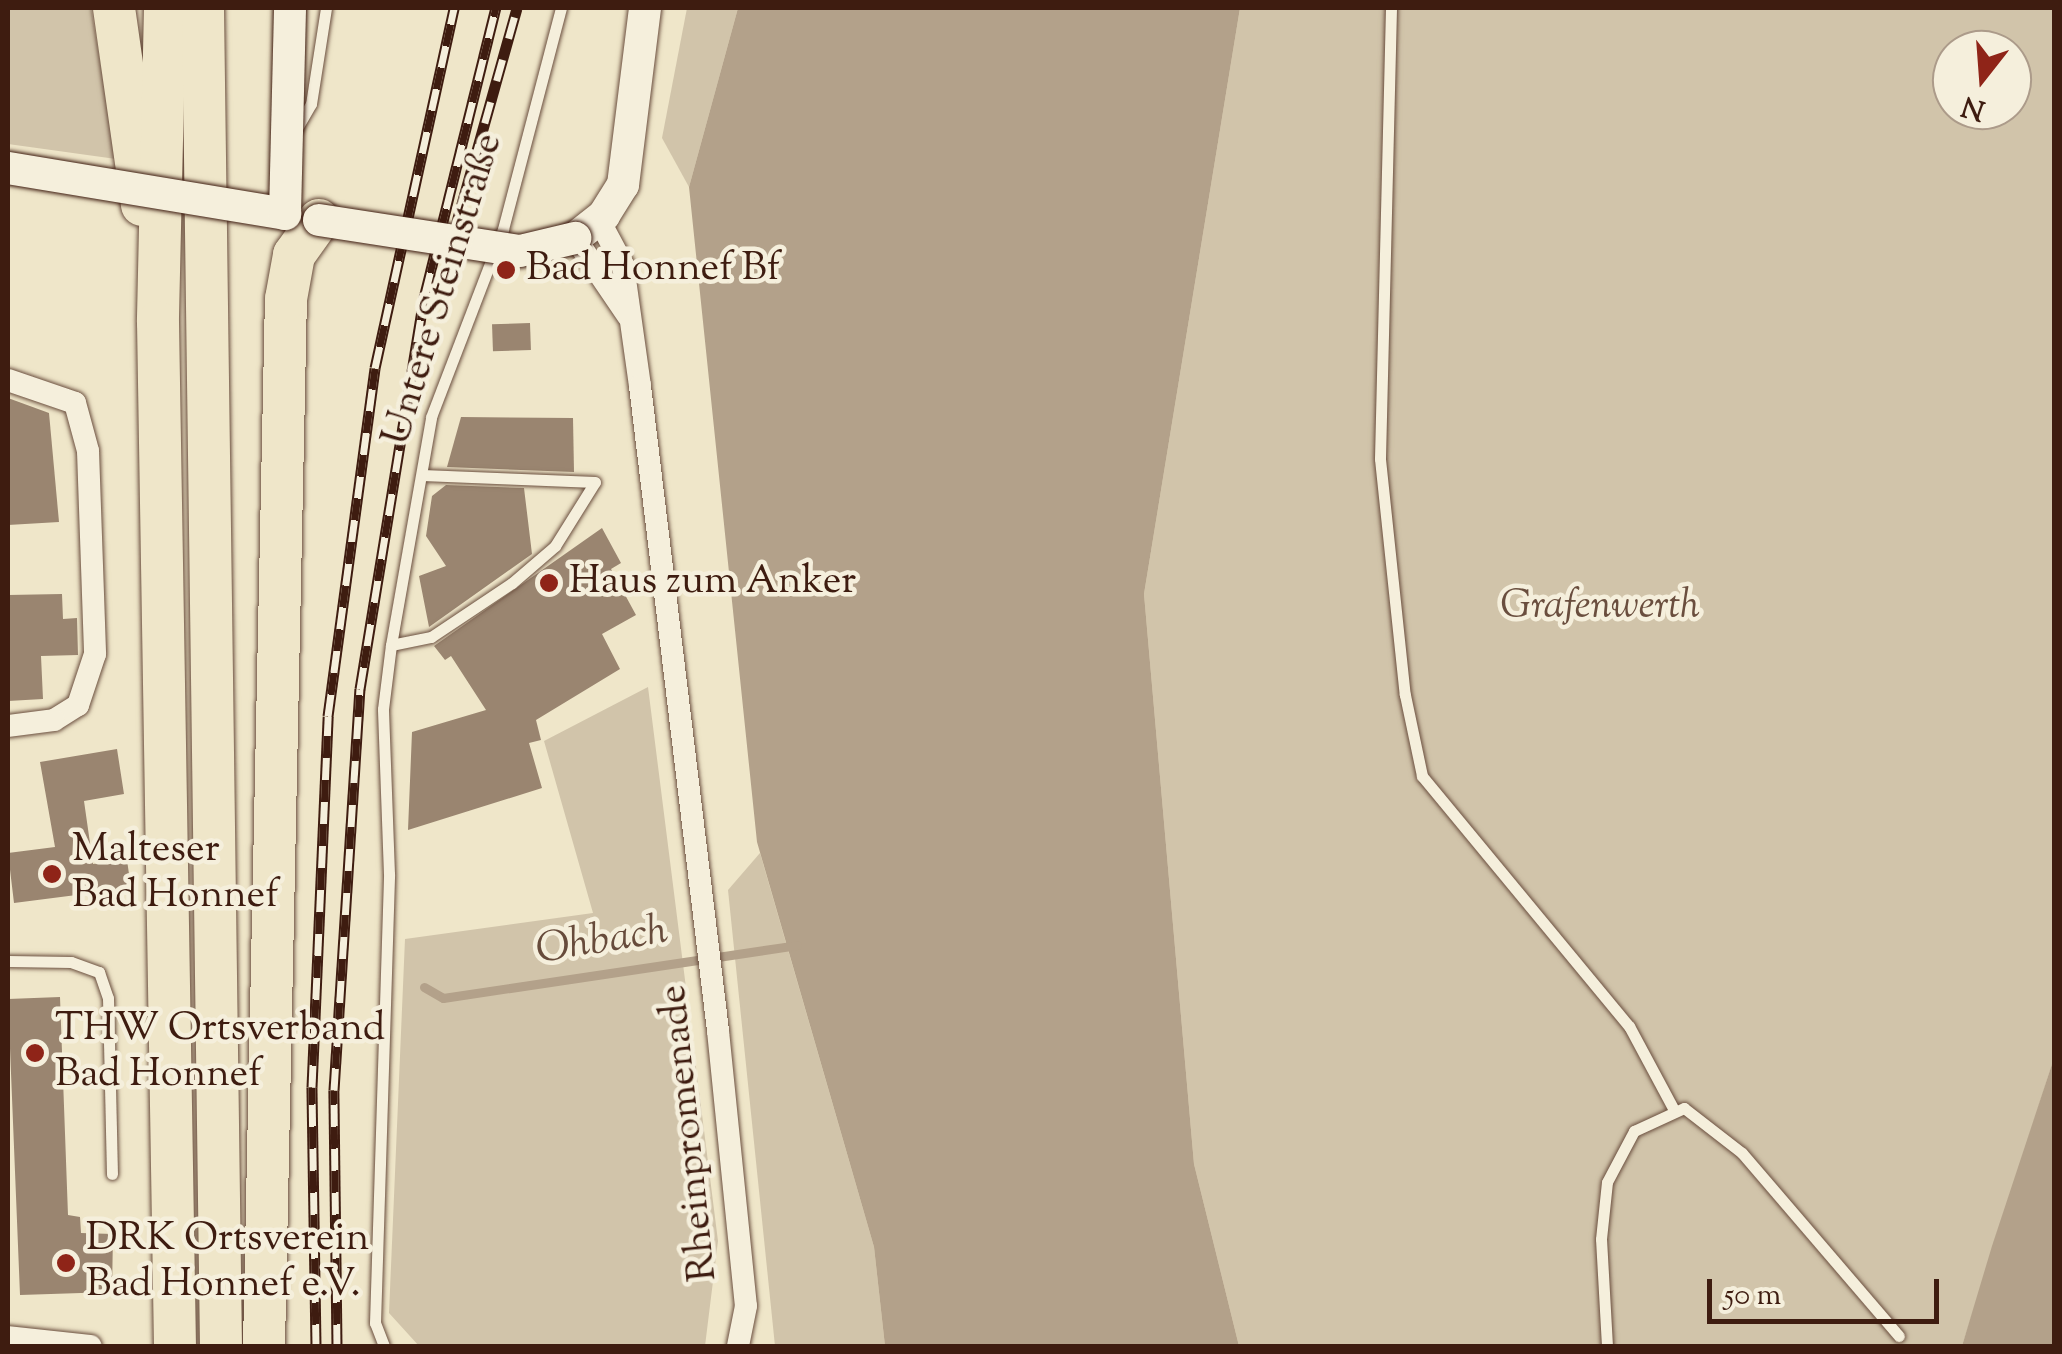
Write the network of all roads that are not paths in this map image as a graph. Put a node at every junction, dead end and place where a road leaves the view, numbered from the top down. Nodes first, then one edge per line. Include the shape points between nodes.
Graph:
1 (114, 8) edge
2 (165, 8) edge
3 (204, 8) edge
4 (290, 8) edge
5 (326, 8) edge
6 (561, 8) edge
7 (645, 8) edge
8 (1390, 8) edge
9 (281, 157) dead end
10 (8, 168) edge
11 (302, 217) junction
12 (587, 229) junction
13 (628, 316) junction
14 (158, 322) junction
15 (8, 380) edge
16 (422, 475) junction
17 (390, 646) junction
18 (8, 726) edge
19 (8, 961) edge
20 (1674, 1110) junction
21 (112, 1174) dead end
22 (1899, 1336) dead end
23 (8, 1337) edge
24 (91, 1346) edge
25 (175, 1346) edge
26 (221, 1346) edge
27 (264, 1346) edge
28 (384, 1346) edge
29 (738, 1346) edge
30 (1608, 1346) edge

1 - 14 highway
2 - 14 highway
3 - 26 highway
4 - 11 main road, bridge
5 - 9 lane via 311,104
6 - 16 lane, Untere Steinstraße via 503,229 442,382
7 - 12 main road via 625,172
8 - 20 lane via 1380,458 1405,696 1422,776 1629,1026
10 - 11 main road, bridge
11 - 12 main road, bridge via 520,251
11 - 27 highway via 286,287
12 - 13 street, Rheinpromenade
12 - 13 street, Rheinpromenade via 623,266
13 - 29 street, Rheinpromenade via 718,1032 746,1306
14 - 25 highway
15 - 18 street via 75,403 88,451 95,654 78,705 54,720
16 - 17 lane, Untere Steinstraße
16 - 17 lane, Untere Steinstraße via 594,482 555,546 512,583 431,637
17 - 28 lane, Untere Steinstraße via 382,709 389,874 374,1323
19 - 21 lane via 71,962 99,972 108,998
20 - 22 lane via 1713,1123
20 - 30 lane via 1634,1131 1607,1182 1601,1239
23 - 24 street

